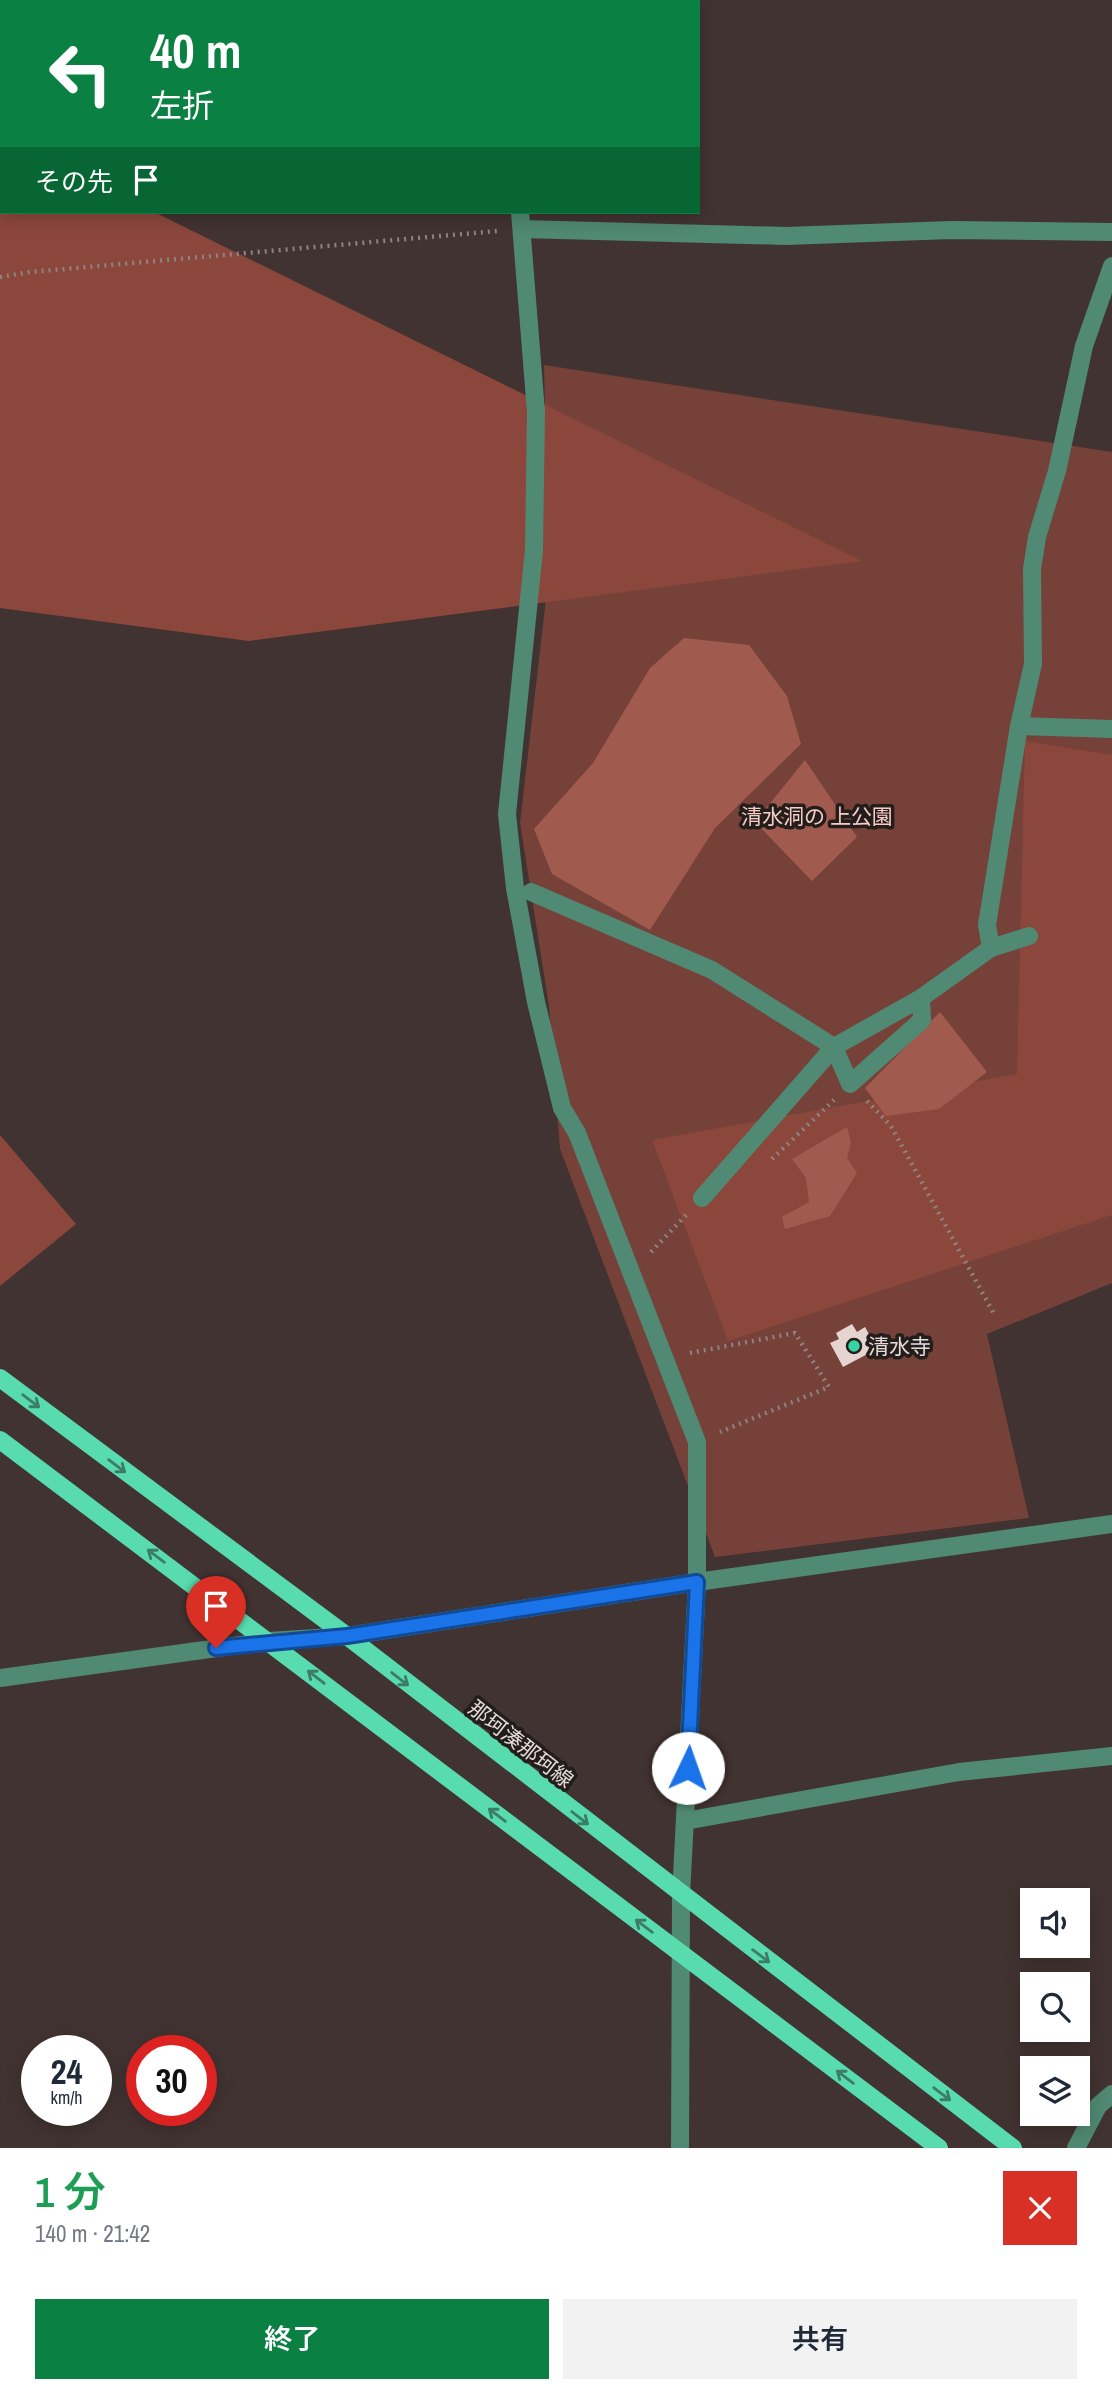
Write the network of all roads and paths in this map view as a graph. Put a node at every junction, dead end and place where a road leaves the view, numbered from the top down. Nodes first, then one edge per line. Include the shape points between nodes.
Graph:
1 (521, 220) edge
2 (1112, 232) edge
3 (1112, 266) edge
4 (0, 277) edge
5 (1019, 726) junction
6 (1112, 729) edge
7 (531, 891) dead end
8 (1029, 936) dead end
9 (991, 948) junction
10 (921, 998) junction
11 (834, 1047) junction
12 (850, 1084) junction
13 (769, 1161) dead end
14 (702, 1198) joint
15 (631, 1273) junction
16 (994, 1314) dead end
17 (664, 1358) junction
18 (0, 1378) edge
19 (0, 1440) edge
20 (697, 1442) junction
21 (1112, 1524) edge
22 (697, 1582) junction
23 (347, 1636) junction
24 (270, 1641) junction
25 (0, 1678) edge
26 (1112, 1756) edge
27 (685, 1821) junction
28 (681, 1896) junction
29 (683, 1955) junction
30 (1112, 2094) edge
31 (680, 2148) edge
32 (939, 2148) edge
33 (1013, 2148) edge
34 (1076, 2148) edge

1 - 2 street via 786,236 951,230
1 - 4 path
1 - 15 street via 536,412 534,550 507,814 536,1002 562,1108 577,1133
3 - 5 street via 1084,345 1057,471 1037,537 1032,569 1033,664
5 - 6 street
5 - 9 street via 987,925
7 - 11 street via 712,970
8 - 9 street
9 - 10 street
10 - 11 street
10 - 12 street via 922,1020
11 - 12 street
11 - 14 street
12 - 13 path
12 - 16 path via 891,1126
14 - 15 path
15 - 17 street
17 - 20 street
17 - 20 path via 795,1333 829,1387
18 -> 23 main road, 那珂湊那珂線
24 -> 19 main road
20 - 22 street
21 - 22 street
22 - 23 street
22 - 27 street
23 - 24 street
23 -> 28 main road, 那珂湊那珂線
24 - 25 street
29 -> 24 main road
26 - 27 street via 959,1772
27 - 28 street
28 - 29 street
28 -> 33 main road, 那珂湊那珂線
29 - 31 street
32 -> 29 main road
30 - 34 street via 1098,2106

